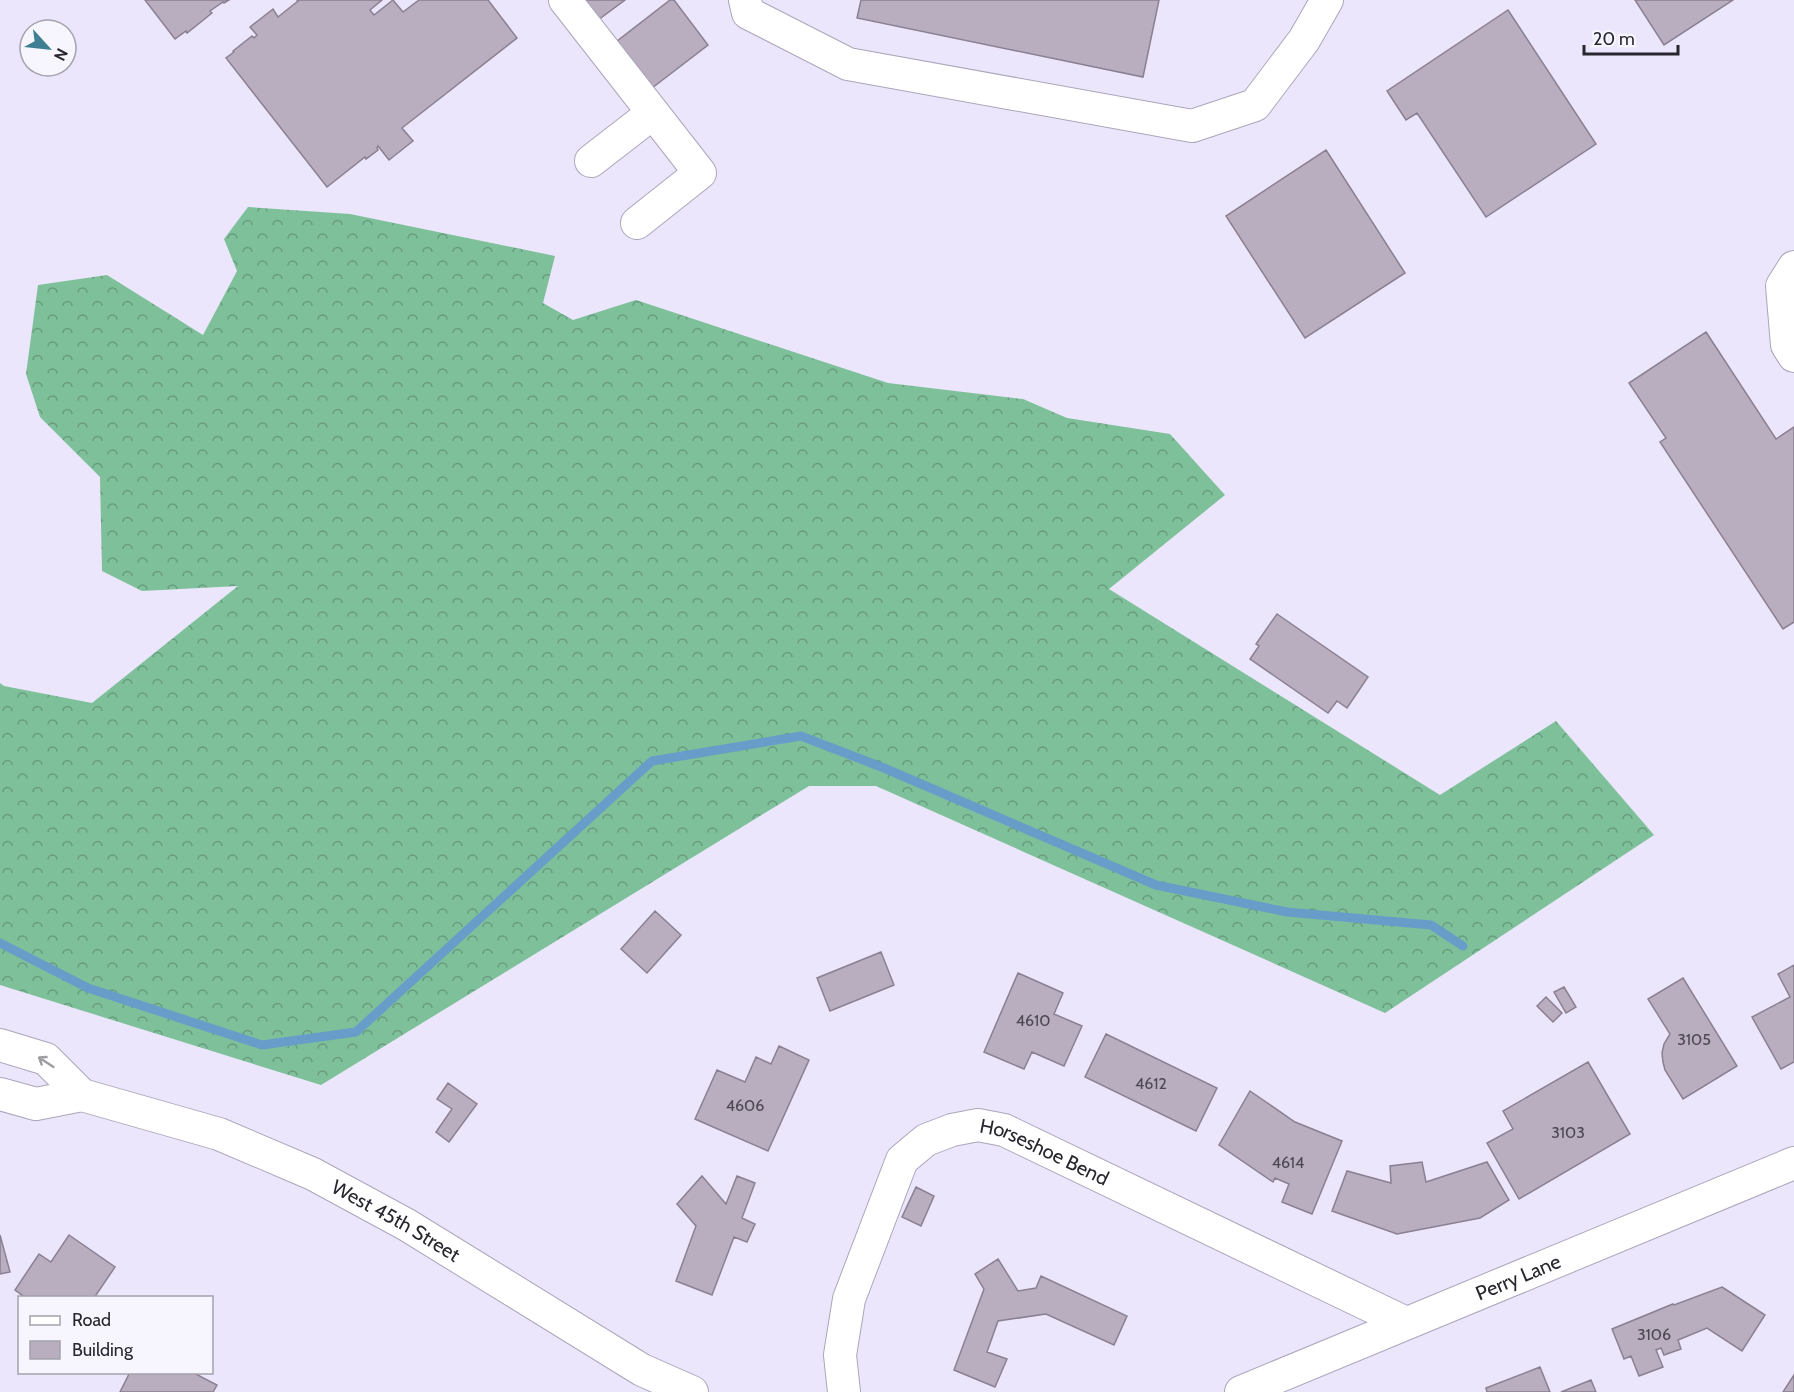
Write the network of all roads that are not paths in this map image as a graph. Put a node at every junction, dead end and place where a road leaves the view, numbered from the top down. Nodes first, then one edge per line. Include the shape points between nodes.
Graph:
1 (565, 0) edge
2 (745, 0) edge
3 (1326, 0) edge
4 (653, 113) junction
5 (591, 161) dead end
6 (637, 224) dead end
7 (1794, 267) edge
8 (1794, 356) edge
9 (0, 1045) edge
10 (0, 1094) edge
11 (82, 1095) junction
12 (1789, 1173) edge
13 (1406, 1323) junction
14 (692, 1392) edge
15 (844, 1392) edge
16 (1241, 1392) edge

1 - 4 street
2 - 3 street via 748,13 848,64 1192,126 1254,105 1304,40
4 - 5 street
4 - 6 street via 700,173
7 - 8 street via 1782,286 1787,345
11 -> 9 street, West 45th Street via 45,1059
10 - 11 street, West 45th Street via 36,1104
11 - 14 street, West 45th Street via 219,1134 313,1174 407,1225 642,1370
12 - 13 street, Perry Lane
13 - 15 street, Horseshoe Bend via 1004,1130 978,1125 926,1140 902,1160 849,1299 840,1355
13 - 16 street, Perry Lane

